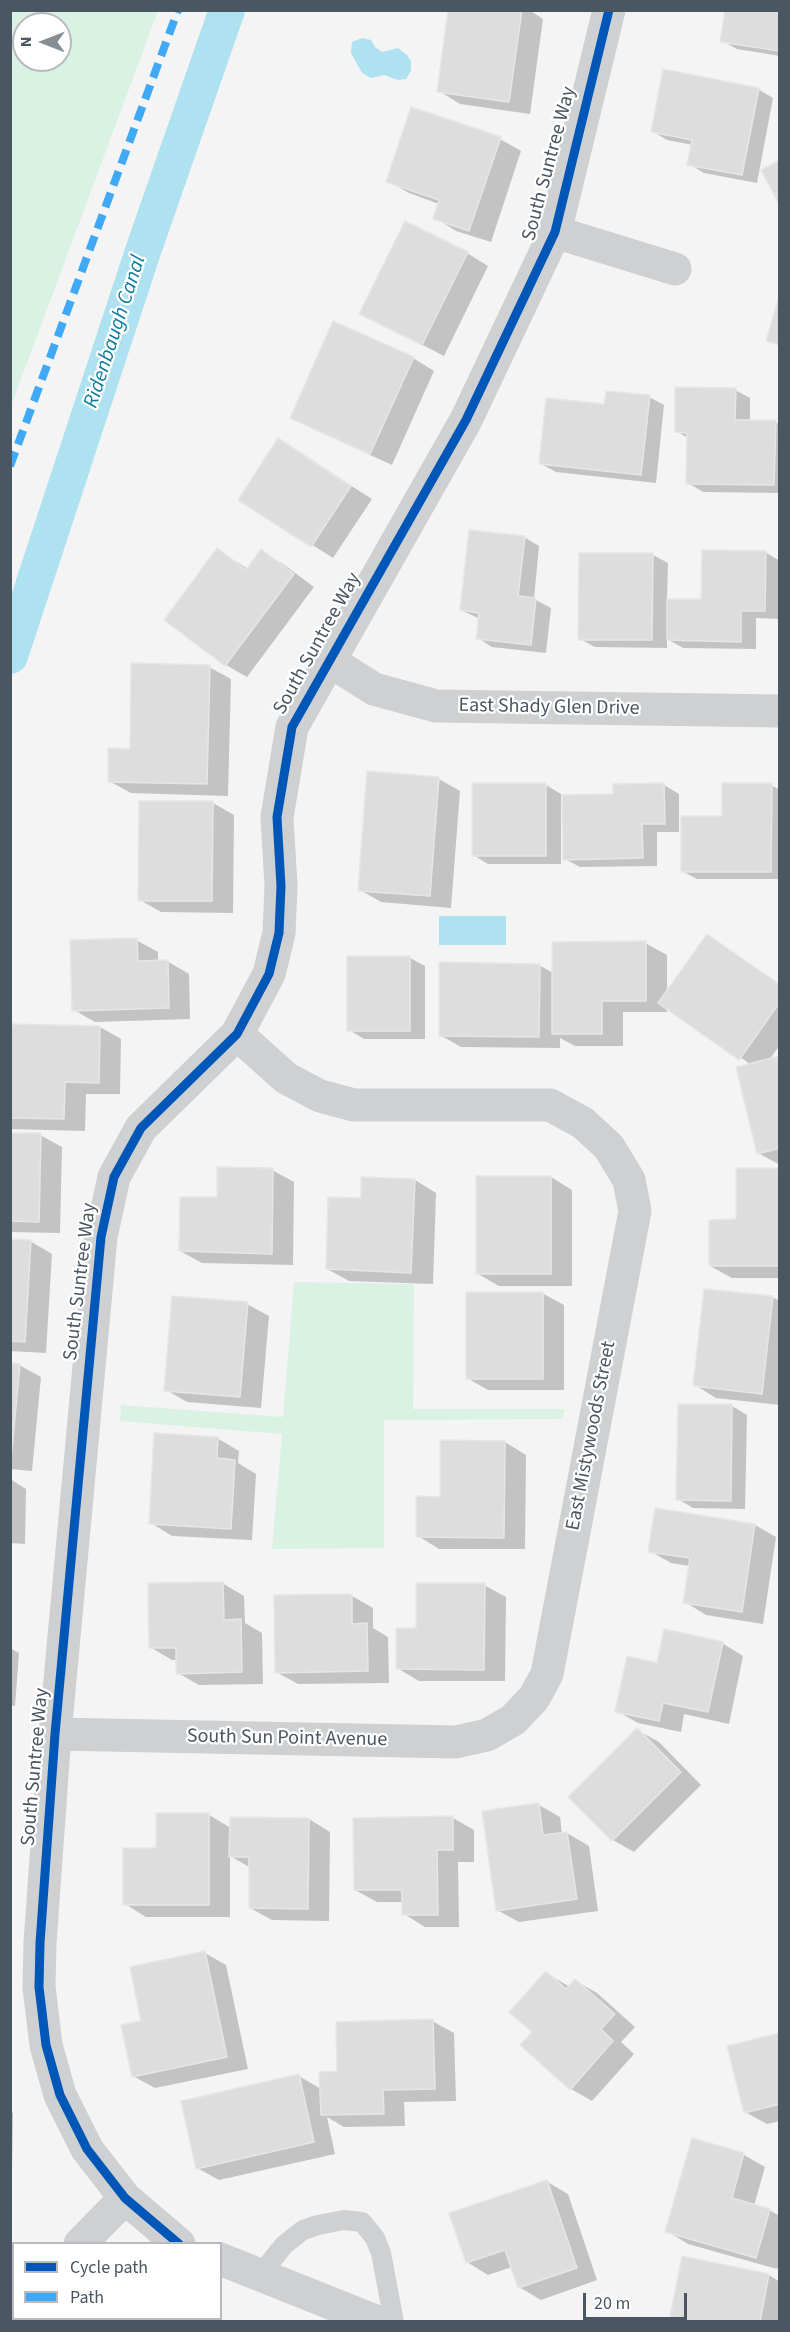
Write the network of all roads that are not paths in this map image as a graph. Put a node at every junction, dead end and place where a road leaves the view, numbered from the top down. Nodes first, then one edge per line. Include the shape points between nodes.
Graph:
1 (609, 10) edge
2 (555, 232) junction
3 (675, 269) dead end
4 (328, 660) junction
5 (780, 711) edge
6 (237, 1034) junction
7 (513, 1720) joint
8 (56, 1734) junction
9 (124, 2198) junction
10 (82, 2242) edge
11 (177, 2242) edge
12 (222, 2260) edge
13 (260, 2275) junction
14 (378, 2322) edge
15 (394, 2322) edge

1 - 2 street, South Suntree Way
2 - 3 street, South Suntree Way
2 - 4 street, South Suntree Way via 466,420
4 - 5 street, East Shady Glen Drive via 374,688 436,706
4 - 6 street, South Suntree Way via 292,727 278,817 279,933 269,974
6 - 7 street, East Mistywoods Street via 286,1078 320,1096 354,1105 550,1106 583,1124 609,1147 629,1180 635,1211 547,1674 534,1698
6 - 8 street, South Suntree Way via 141,1128 114,1177 101,1237
7 - 8 street, South Sun Point Avenue via 487,1735 456,1742
8 - 9 street, South Suntree Way via 40,1943 39,1988 46,2045 60,2095 87,2149
9 - 10 street
9 - 11 street, South Suntree Way
12 - 13 street
13 - 14 street
13 - 15 lane via 284,2245 303,2230 344,2220 362,2222 381,2253

